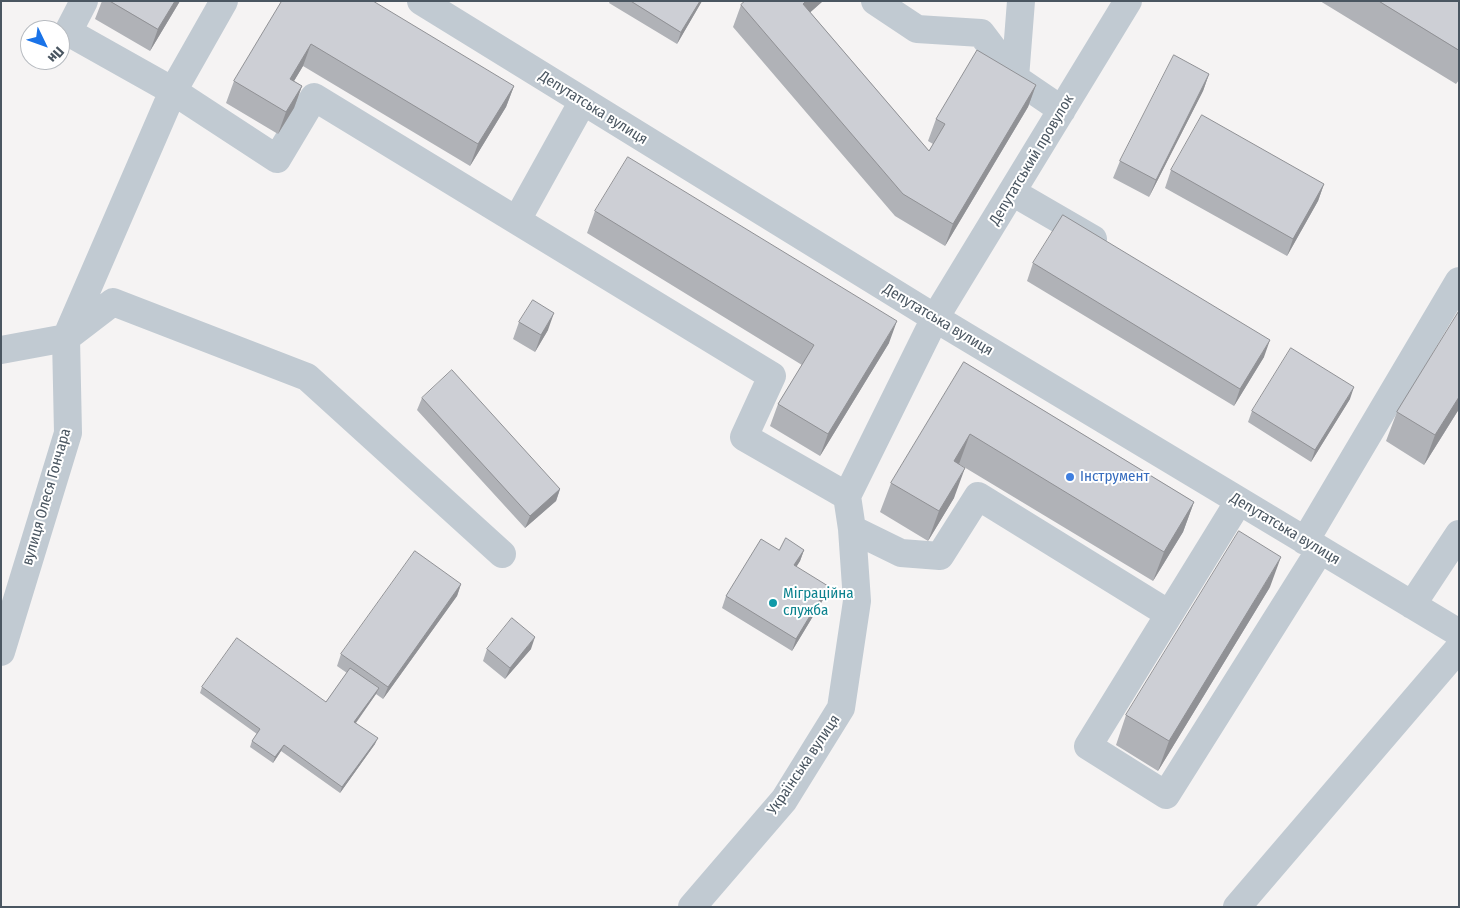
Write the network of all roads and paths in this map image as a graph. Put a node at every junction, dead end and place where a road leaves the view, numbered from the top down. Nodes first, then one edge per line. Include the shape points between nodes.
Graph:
1 (84, 1) edge
2 (224, 1) edge
3 (421, 1) edge
4 (875, 1) edge
5 (1021, 1) edge
6 (1128, 1) edge
7 (1015, 78) junction
8 (173, 91) junction
9 (583, 101) junction
10 (1062, 110) junction
11 (1012, 192) junction
12 (517, 220) junction
13 (1114, 252) edge
14 (1459, 281) edge
15 (935, 318) junction
16 (66, 338) junction
17 (1, 350) edge
18 (847, 496) junction
19 (1239, 501) junction
20 (852, 529) junction
21 (1459, 534) edge
22 (1313, 545) junction
23 (502, 554) dead end
24 (1412, 605) junction
25 (1169, 614) junction
26 (1459, 633) edge
27 (1459, 648) edge
28 (1, 652) edge
29 (692, 907) edge
30 (1237, 907) edge

1 - 8 street via 68,32
2 - 8 street
3 - 9 street, Депутатська вулиця
4 - 7 street via 917,29 981,33
5 - 7 street
6 - 10 street, Депутатський провулок
7 - 10 street
8 - 12 street via 277,159 314,97
8 - 16 street
9 - 12 street
9 - 15 street, Депутатська вулиця
10 - 11 street, Депутатський провулок
11 - 13 street
11 - 15 street, Депутатський провулок
12 - 18 street via 772,376 744,437
14 - 22 street
15 - 18 street
15 - 19 street, Депутатська вулиця
16 - 17 street
16 - 23 street via 113,302 307,377
16 - 28 street, вулиця Олеся Гончара via 68,433
18 - 20 street, Українська вулиця
19 - 22 street, Депутатська вулиця
19 - 25 street
20 - 25 street via 901,553 940,556 978,496
20 - 29 street, Українська вулиця via 857,601 841,708 784,800
21 - 24 street
22 - 24 street, Депутатська вулиця
22 - 25 street via 1166,795 1088,746
24 - 26 street, Депутатська вулиця
27 - 30 street

